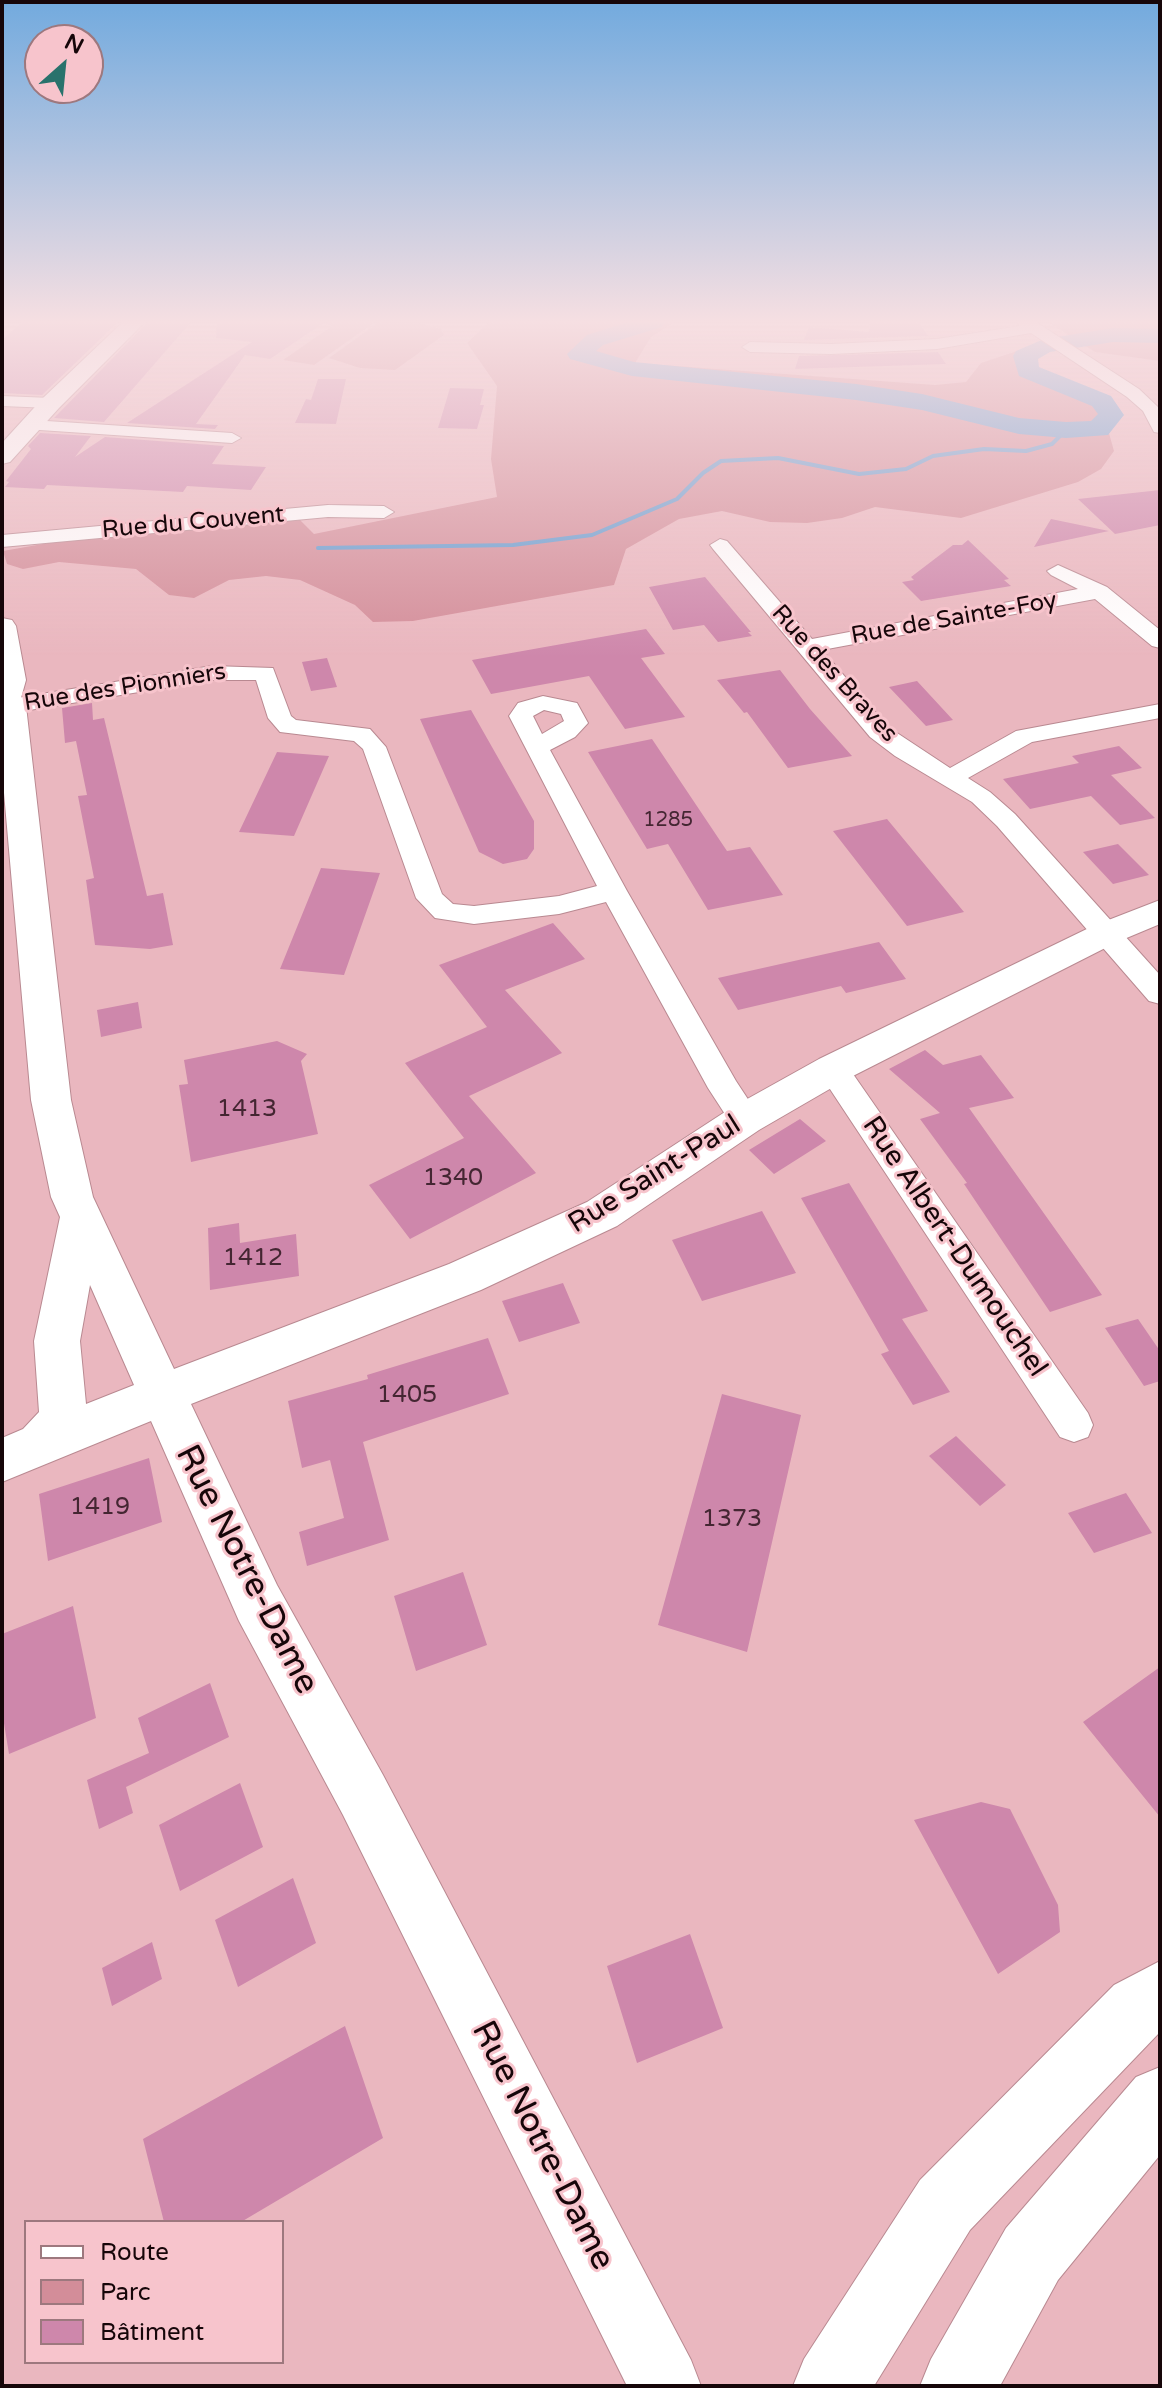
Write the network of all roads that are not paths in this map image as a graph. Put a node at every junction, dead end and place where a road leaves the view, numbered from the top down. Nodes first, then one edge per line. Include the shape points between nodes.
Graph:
1 (23, 433) edge
2 (161, 433) edge
3 (232, 438) dead end
4 (2, 457) edge
5 (384, 512) dead end
6 (2, 541) edge
7 (720, 545) dead end
8 (1058, 571) dead end
9 (1099, 592) junction
10 (3, 635) edge
11 (1160, 641) edge
12 (808, 646) junction
13 (6, 698) edge
14 (1160, 711) edge
15 (536, 747) dead end
16 (950, 778) junction
17 (613, 891) junction
18 (1160, 911) edge
19 (1105, 934) junction
20 (1160, 994) edge
21 (833, 1069) junction
22 (745, 1119) junction
23 (81, 1217) junction
24 (164, 1394) junction
25 (1074, 1425) dead end
26 (20, 1453) edge
27 (1160, 1994) edge
28 (1160, 2101) edge
29 (665, 2386) edge
30 (831, 2386) edge
31 (958, 2386) edge

1 - 4 street
2 - 3 street
5 - 6 street, Rue du Couvent via 328,511
7 - 12 street, Rue des Braves
8 - 9 street
9 - 11 street
9 - 12 street, Rue de Sainte-Foy
10 - 13 street, Rue Notre-Dame via 12,680
12 - 16 street, Rue des Braves via 879,732
13 - 17 street, Rue des Pionniers via 243,670 265,673 280,718 289,727 361,734 374,747 430,898 445,912 474,915 559,905
13 - 23 street, Rue Notre-Dame via 51,1100
14 - 16 street via 1025,736
15 - 17 street
16 - 19 street, Rue des Braves via 1006,820
17 - 22 street
18 - 19 street, Rue Saint-Paul
19 - 20 street, Rue des Braves
19 - 21 street, Rue Saint-Paul
21 - 22 street, Rue Saint-Paul
21 - 25 street, Rue Albert-Dumouchel
22 - 24 street, Rue Saint-Paul via 602,1214 465,1277
23 - 24 street, Rue Notre-Dame
23 - 26 street via 57,1341 63,1412 56,1427
24 - 26 street, Rue Saint-Paul
24 - 29 street, Rue Notre-Dame via 258,1603 363,1795
27 - 30 main road via 1137,2008 945,2205
28 - 31 main road via 1032,2254

